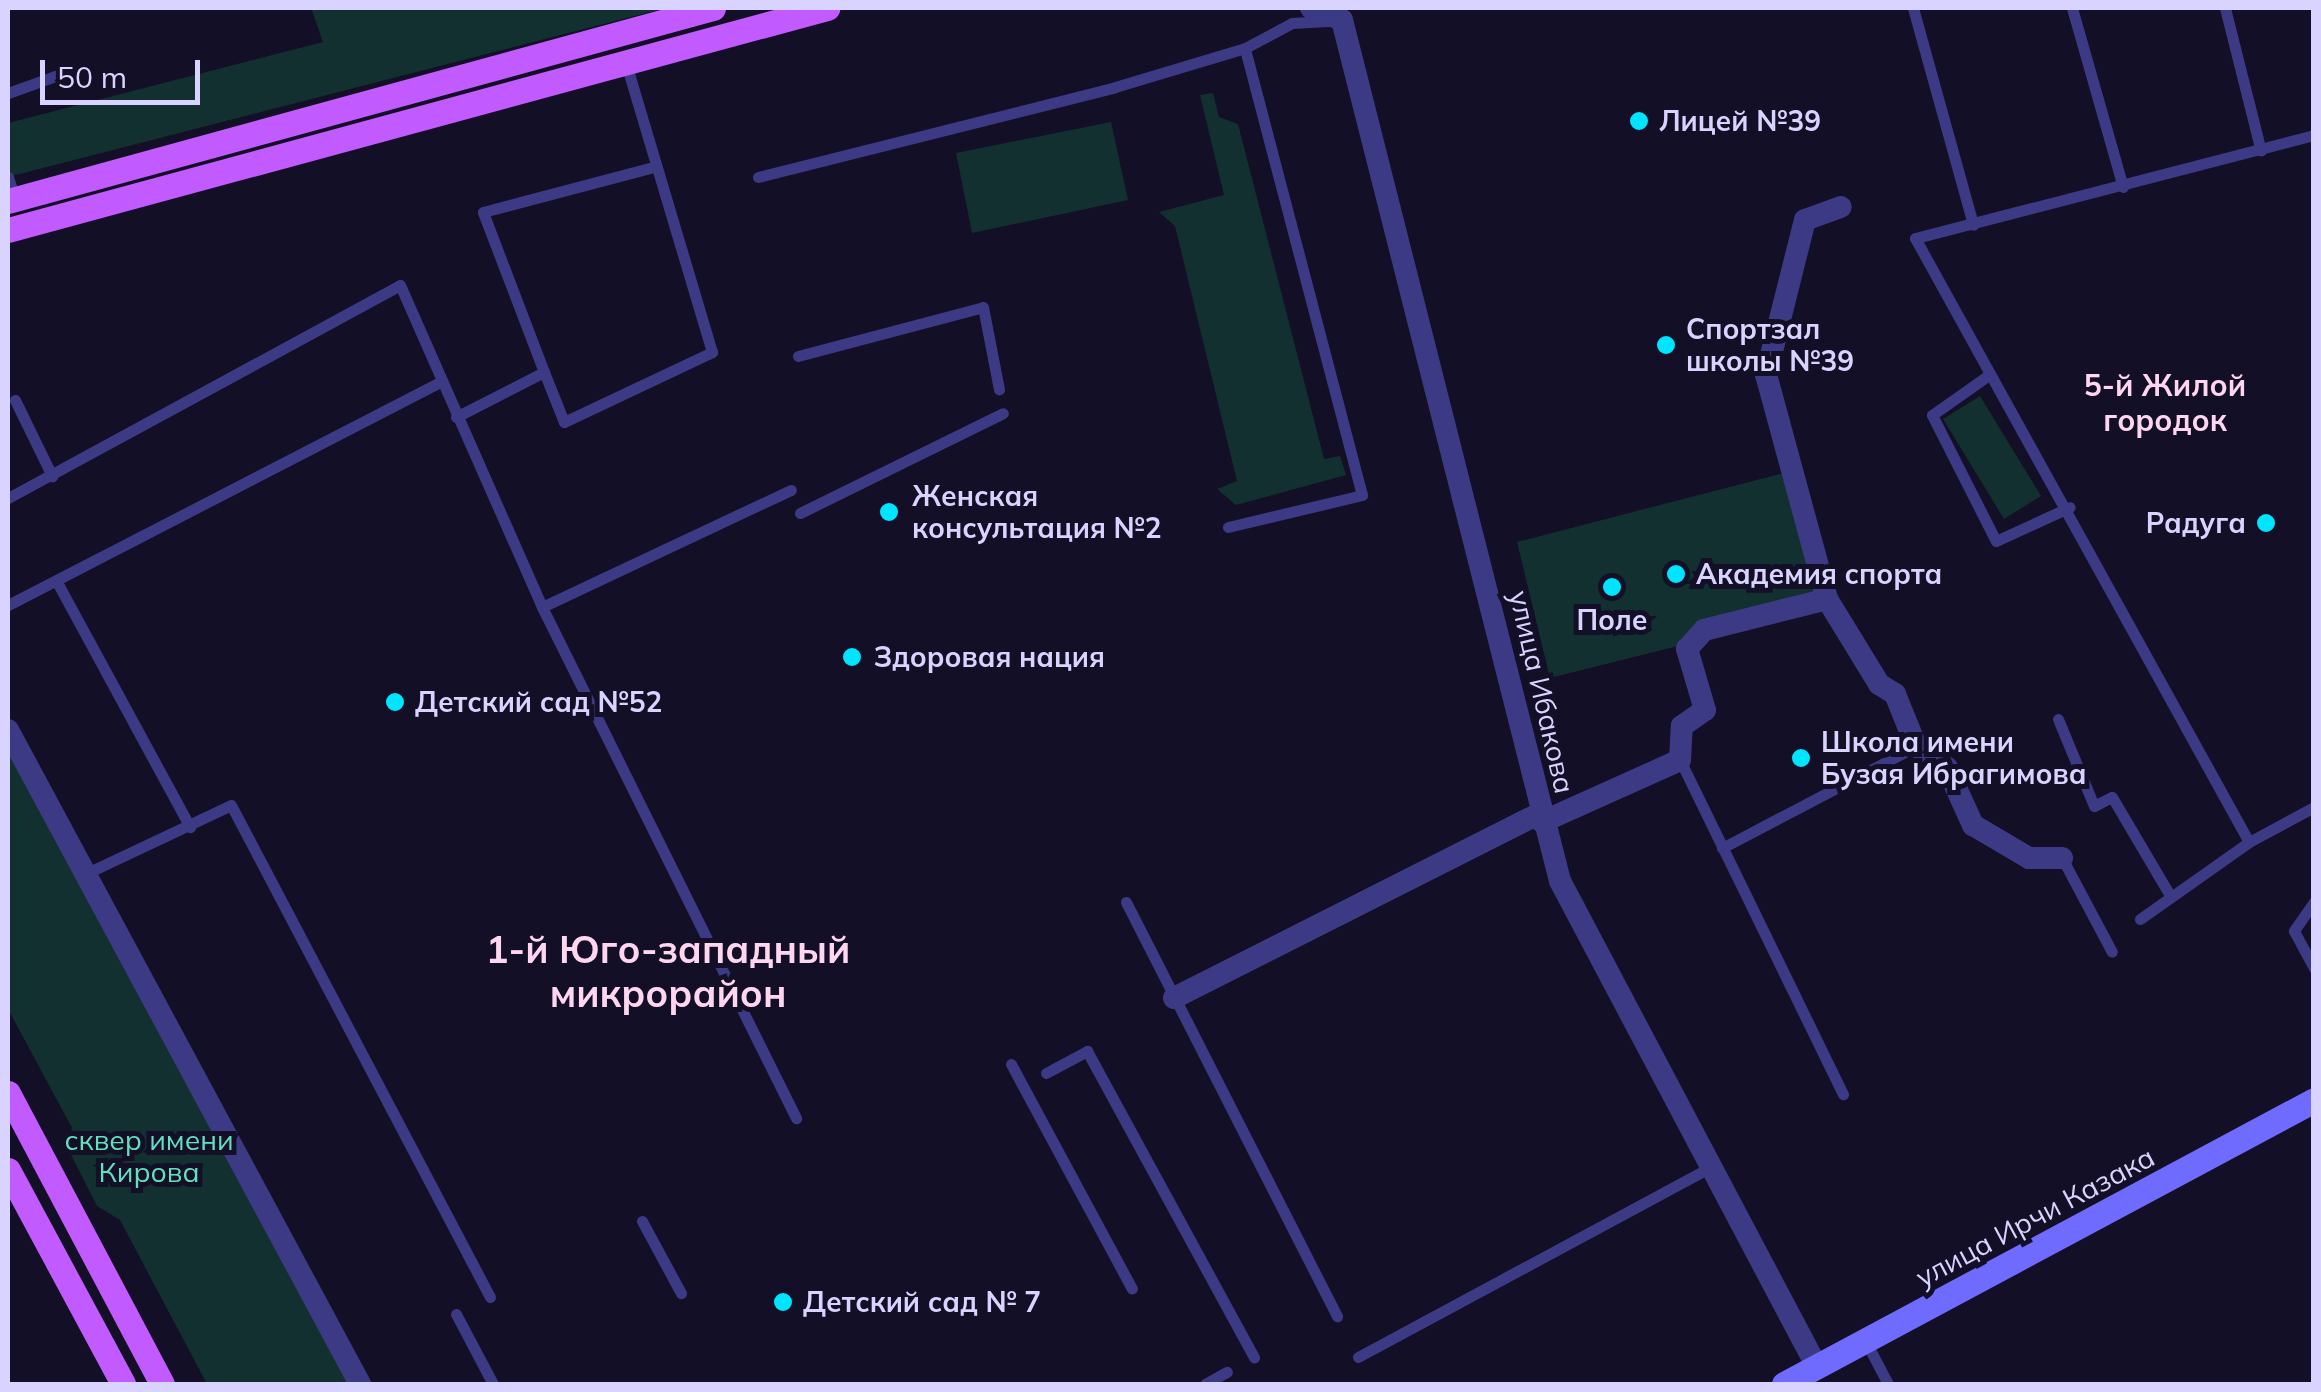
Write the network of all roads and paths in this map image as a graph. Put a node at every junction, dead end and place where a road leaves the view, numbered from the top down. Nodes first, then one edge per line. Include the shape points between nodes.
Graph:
1 (713, 8) edge
2 (827, 8) edge
3 (1311, 8) edge
4 (1913, 8) edge
5 (2072, 8) edge
6 (2225, 8) edge
7 (1342, 20) junction
8 (1245, 48) junction
9 (626, 63) junction
10 (72, 70) dead end
11 (8, 93) edge
12 (2314, 136) edge
13 (2261, 151) junction
14 (650, 168) junction
15 (758, 177) dead end
16 (2123, 187) junction
17 (10, 192) edge
18 (1841, 207) dead end
19 (1972, 225) junction
20 (8, 230) edge
21 (798, 356) dead end
22 (544, 372) junction
23 (1986, 377) junction
24 (440, 382) junction
25 (999, 389) dead end
26 (15, 400) dead end
27 (1003, 414) dead end
28 (456, 417) junction
29 (52, 476) junction
30 (791, 490) dead end
31 (8, 498) edge
32 (2070, 506) junction
33 (800, 512) dead end
34 (1228, 527) dead end
35 (57, 582) junction
36 (1827, 599) junction
37 (8, 605) edge
38 (542, 607) junction
39 (2058, 719) dead end
40 (8, 730) edge
41 (1916, 746) junction
42 (1680, 760) junction
43 (2314, 807) edge
44 (1541, 818) junction
45 (190, 827) junction
46 (2250, 842) junction
47 (1722, 848) junction
48 (2062, 858) joint
49 (85, 874) junction
50 (2168, 892) junction
51 (1126, 902) dead end
52 (2314, 902) edge
53 (2140, 919) dead end
54 (2112, 952) dead end
55 (2314, 968) edge
56 (1174, 998) junction
57 (1011, 1064) dead end
58 (1046, 1073) dead end
59 (8, 1093) edge
60 (1843, 1094) dead end
61 (2314, 1100) edge
62 (796, 1118) dead end
63 (1714, 1165) junction
64 (8, 1170) edge
65 (642, 1222) dead end
66 (1132, 1289) dead end
67 (681, 1294) dead end
68 (490, 1298) dead end
69 (456, 1314) dead end
70 (1338, 1316) dead end
71 (1865, 1340) junction
72 (1254, 1356) dead end
73 (1358, 1357) dead end
74 (1817, 1367) junction
75 (1227, 1372) dead end
76 (123, 1384) edge
77 (162, 1384) edge
78 (360, 1384) edge
79 (493, 1384) edge
80 (1205, 1384) edge
81 (1784, 1384) edge
82 (1888, 1384) edge

1 - 17 main road
2 - 9 main road
3 - 7 street
4 - 19 lane
5 - 16 lane
6 - 13 lane
7 - 8 lane via 1292,23
7 - 44 street, улица Ибакова
8 - 15 lane
8 - 34 lane via 1362,495
9 - 14 lane
9 - 20 main road
10 - 11 lane
12 - 13 lane
13 - 16 lane
14 - 22 lane via 483,212
14 - 22 lane via 712,352 564,422
16 - 19 lane
18 - 36 street via 1806,220 1766,375
19 - 23 lane via 1916,238
21 - 25 lane via 983,308
22 - 28 lane
23 - 32 lane
23 - 32 lane via 1932,415 1996,541
24 - 28 lane
24 - 29 lane via 400,285
24 - 35 lane
26 - 29 lane
27 - 33 lane
28 - 38 lane
29 - 31 lane
30 - 38 lane
32 - 46 lane
35 - 37 lane
35 - 45 lane
36 - 41 street via 1895,694
36 - 42 street via 1704,630 1687,649 1705,710 1682,726
38 - 62 lane
39 - 50 lane via 2094,806 2112,797
40 - 49 street
41 - 47 lane
41 - 48 street via 1946,768 1973,825 2029,858
42 - 44 street
42 - 47 lane
43 - 46 lane
44 - 56 street
44 - 63 street, улица Ибакова via 1560,881
45 - 49 lane
45 - 68 lane via 231,805
46 - 50 lane
47 - 60 lane
48 - 54 lane
49 - 78 street
50 - 53 lane
51 - 56 lane
52 - 55 lane via 2294,931
56 - 70 lane
57 - 66 lane
58 - 72 lane via 1087,1051
59 - 77 main road
61 - 71 main road, улица Ирчи Казака
63 - 73 lane
63 - 74 street, улица Ибакова
64 - 76 main road
65 - 67 lane
69 - 79 lane
71 - 74 main road, улица Ирчи Казака
71 - 82 lane
74 - 81 main road, улица Ирчи Казака
75 - 80 lane

